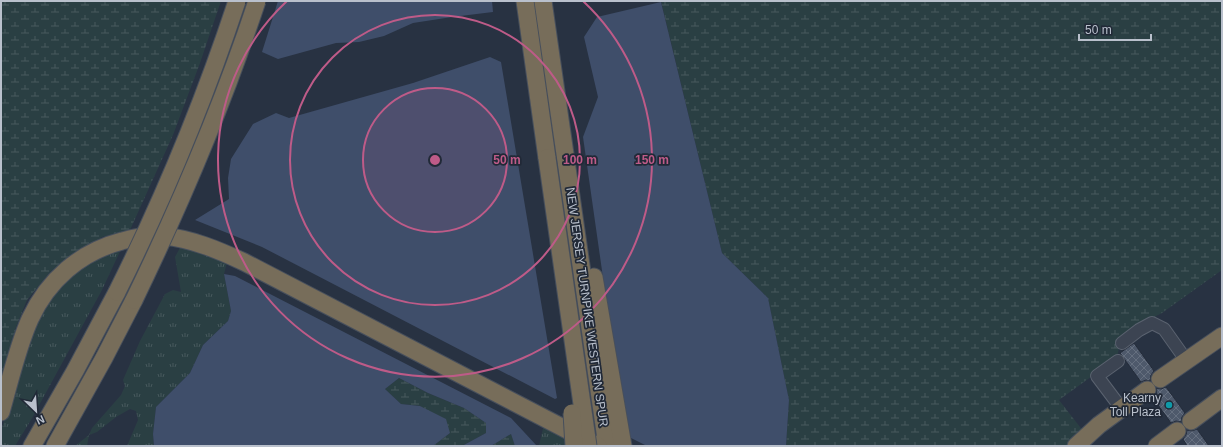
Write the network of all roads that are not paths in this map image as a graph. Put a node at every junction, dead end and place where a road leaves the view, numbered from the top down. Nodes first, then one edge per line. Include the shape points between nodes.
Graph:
1 (237, 1) edge
2 (257, 1) edge
3 (525, 1) edge
4 (543, 1) edge
5 (547, 158) junction
6 (570, 188) junction
7 (1222, 336) edge
8 (1122, 343) dead end
9 (1186, 360) junction
10 (1118, 362) dead end
11 (1160, 379) dead end
12 (1147, 390) dead end
13 (1222, 398) edge
14 (1121, 408) junction
15 (1, 412) edge
16 (1191, 421) dead end
17 (1177, 431) dead end
18 (32, 446) edge
19 (55, 446) edge
20 (574, 446) edge
21 (588, 446) edge
22 (598, 446) edge
23 (607, 446) edge
24 (623, 446) edge
25 (1076, 446) edge
26 (1157, 446) edge

1 - 18 highway, bridge via 205,92 145,233 79,364
2 - 19 highway, bridge via 226,89 167,231 93,379
3 - 5 highway, NEW JERSEY TURNPIKE WESTERN SPUR
4 - 6 highway, NEW JERSEY TURNPIKE WESTERN SPUR
5 - 20 highway, bridge via 545,221 572,411
5 - 21 highway, NEW JERSEY TURNPIKE WESTERN SPUR, bridge
6 - 23 highway, NEW JERSEY TURNPIKE WESTERN SPUR
6 - 24 highway via 590,255
7 - 9 highway
8 - 9 lane via 1152,323 1164,329
9 - 11 highway
10 - 14 lane via 1097,376
12 - 14 highway
13 - 16 highway
14 - 25 highway
15 - 22 highway via 26,328 38,304 57,278 72,264 98,249 128,239 162,236 196,242 238,259
17 - 26 highway

